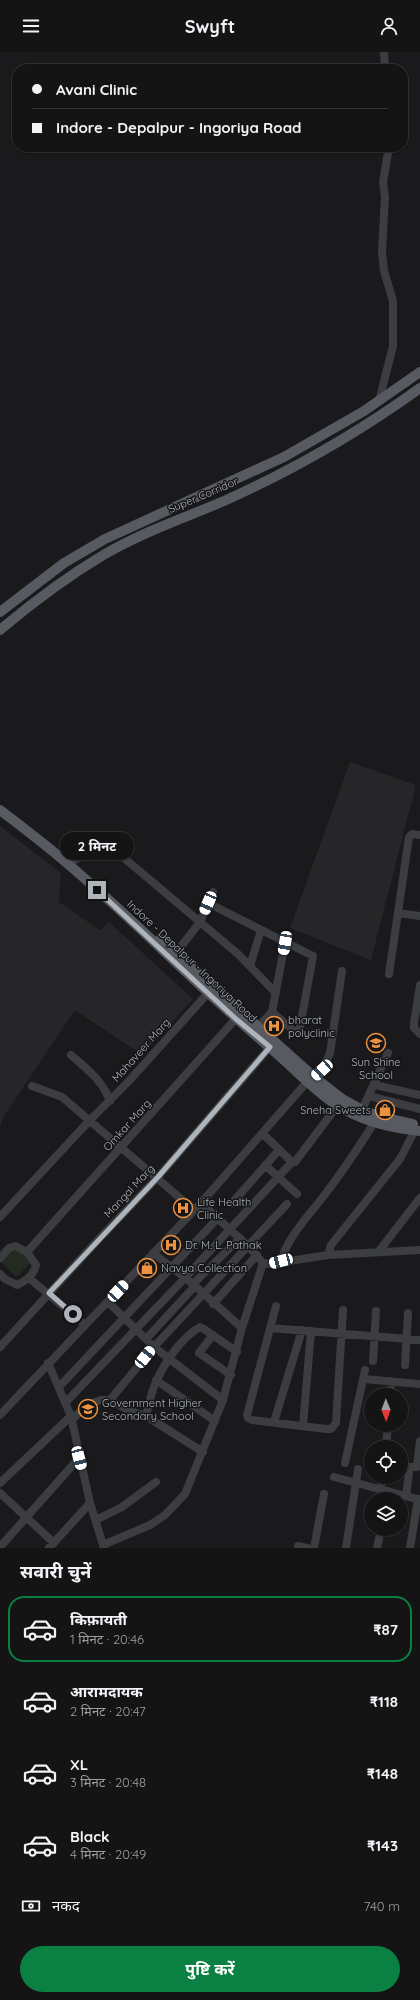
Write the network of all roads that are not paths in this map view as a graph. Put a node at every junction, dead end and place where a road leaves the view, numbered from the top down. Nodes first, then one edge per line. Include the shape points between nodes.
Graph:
1 (384, 52) edge
2 (385, 64) edge
3 (388, 152) edge
4 (420, 372) edge
5 (420, 388) edge
6 (379, 401) junction
7 (0, 612) edge
8 (0, 630) edge
9 (0, 803) edge
10 (0, 810) edge
11 (420, 835) edge
12 (74, 860) junction
13 (213, 892) dead end
14 (208, 903) junction
15 (398, 913) junction
16 (420, 916) edge
17 (200, 922) junction
18 (261, 930) junction
19 (285, 943) junction
20 (176, 953) junction
21 (250, 966) junction
22 (342, 971) dead end
23 (389, 974) dead end
24 (420, 985) edge
25 (208, 993) junction
26 (276, 993) junction
27 (419, 997) edge
28 (272, 1012) junction
29 (239, 1015) junction
30 (258, 1027) junction
31 (420, 1034) edge
32 (270, 1047) junction
33 (388, 1053) dead end
34 (70, 1055) dead end
35 (311, 1080) junction
36 (375, 1085) junction
37 (32, 1086) dead end
38 (420, 1095) edge
39 (369, 1096) junction
40 (110, 1101) junction
41 (338, 1105) junction
42 (420, 1109) edge
43 (362, 1110) junction
44 (89, 1121) junction
45 (374, 1123) junction
46 (418, 1129) edge
47 (262, 1134) junction
48 (122, 1147) junction
49 (279, 1150) junction
50 (292, 1162) junction
51 (265, 1165) junction
52 (278, 1176) junction
53 (158, 1177) junction
54 (297, 1194) dead end
55 (420, 1198) edge
56 (201, 1203) junction
57 (232, 1203) dead end
58 (288, 1204) dead end
59 (194, 1210) junction
60 (0, 1217) edge
61 (217, 1219) junction
62 (229, 1229) junction
63 (240, 1238) junction
64 (199, 1240) junction
65 (248, 1246) junction
66 (210, 1249) junction
67 (420, 1250) edge
68 (379, 1251) junction
69 (27, 1252) junction
70 (153, 1253) junction
71 (1, 1255) edge
72 (257, 1255) junction
73 (328, 1255) junction
74 (220, 1257) junction
75 (281, 1261) junction
76 (263, 1263) junction
77 (172, 1268) junction
78 (2, 1278) edge
79 (29, 1278) junction
80 (184, 1279) junction
81 (193, 1285) junction
82 (49, 1293) junction
83 (203, 1294) junction
84 (108, 1302) junction
85 (213, 1304) junction
86 (276, 1306) dead end
87 (343, 1310) dead end
88 (376, 1311) dead end
89 (408, 1313) dead end
90 (124, 1319) junction
91 (85, 1325) junction
92 (242, 1328) junction
93 (270, 1328) junction
94 (135, 1330) junction
95 (302, 1330) junction
96 (311, 1331) junction
97 (342, 1334) junction
98 (213, 1335) junction
99 (374, 1336) junction
100 (146, 1338) junction
101 (406, 1339) junction
102 (420, 1340) edge
103 (0, 1347) edge
104 (154, 1347) junction
105 (236, 1352) junction
106 (170, 1359) junction
107 (373, 1361) dead end
108 (48, 1363) junction
109 (405, 1364) dead end
110 (365, 1370) dead end
111 (231, 1375) junction
112 (364, 1379) junction
113 (156, 1380) junction
114 (391, 1381) junction
115 (420, 1384) edge
116 (59, 1387) junction
117 (390, 1388) edge
118 (110, 1400) junction
119 (223, 1400) junction
120 (65, 1403) junction
121 (0, 1415) edge
122 (146, 1416) junction
123 (72, 1418) junction
124 (215, 1422) junction
125 (274, 1422) junction
126 (303, 1426) junction
127 (420, 1441) edge
128 (203, 1452) junction
129 (79, 1458) junction
130 (345, 1463) dead end
131 (408, 1467) edge
132 (358, 1469) dead end
133 (409, 1473) dead end
134 (334, 1477) dead end
135 (156, 1482) dead end
136 (356, 1482) junction
137 (0, 1483) edge
138 (381, 1492) edge
139 (407, 1492) edge
140 (0, 1493) edge
141 (324, 1494) dead end
142 (408, 1496) edge
143 (419, 1499) edge
144 (90, 1503) junction
145 (27, 1517) junction
146 (96, 1520) junction
147 (379, 1536) edge
148 (52, 1546) edge
149 (104, 1546) edge
150 (298, 1546) dead end
151 (0, 1547) edge
152 (307, 1548) edge
153 (314, 1548) edge
154 (346, 1548) edge
155 (378, 1548) edge
156 (410, 1548) edge

1 - 2 street
3 - 6 street via 383,182 385,198 382,251 384,271 393,301 393,346
4 - 6 main road, Super Corridor
5 - 8 main road, Super Corridor via 375,420 292,467 105,554 65,579
6 - 7 main road, Super Corridor via 284,457 104,539 64,563
9 - 12 main road, Indore - Depalpur - Ingoriya Road
10 - 25 main road, Indore - Depalpur - Ingoriya Road via 68,864
11 - 15 street via 412,834 410,837
12 - 17 street via 97,849 107,849 124,858
12 - 20 main road, Indore - Depalpur - Ingoriya Road
13 - 14 street
14 - 17 street
14 - 18 street
15 - 16 street
15 - 23 street
17 - 20 street
17 - 21 street
18 - 19 street
18 - 21 street
19 - 26 street
19 - 28 street via 313,956 299,1033
20 - 29 main road, Indore - Depalpur - Ingoriya Road
21 - 26 street
22 - 35 street via 332,1028 332,1048 322,1070
24 - 27 street
25 - 29 main road, Indore - Depalpur - Ingoriya Road
25 - 40 street, Mahaveer Marg
26 - 28 street
27 - 31 street via 414,1028
28 - 30 street
29 - 30 main road, Indore - Depalpur - Ingoriya Road
29 - 32 main road, Indore - Depalpur - Ingoriya Road
29 - 48 street, Omkar Marg
30 - 35 main road, Indore - Depalpur - Ingoriya Road
32 - 35 main road, Indore - Depalpur - Ingoriya Road
32 - 53 street, Mangal Marg
33 - 36 street
34 - 40 street via 98,1080
35 - 41 main road, Indore - Depalpur - Ingoriya Road
35 - 43 main road, Indore - Depalpur - Ingoriya Road
35 - 47 street
36 - 38 street
36 - 39 street
37 - 44 street via 62,1097
39 - 42 street
39 - 43 street
40 - 44 street, Mahaveer Marg
41 - 45 main road, Indore - Depalpur - Ingoriya Road
41 - 50 street via 301,1156 296,1162
43 - 46 main road, Indore - Depalpur - Ingoriya Road
44 - 48 street
44 - 60 street, Mahaveer Marg
45 - 46 main road, Indore - Depalpur - Ingoriya Road
45 - 75 street via 347,1165 283,1252
46 - 73 street via 400,1159 331,1245
47 - 49 street
47 - 56 street
48 - 53 street
48 - 69 street, Omkar Marg
49 - 50 street
49 - 51 street
50 - 52 street
51 - 52 street
51 - 57 street
52 - 54 street
52 - 62 street
53 - 59 street
53 - 82 street, Mangal Marg
55 - 68 street
56 - 59 street
56 - 61 street
58 - 65 street
59 - 70 street
61 - 62 street
61 - 64 street
62 - 63 street
62 - 66 street
63 - 65 street
63 - 74 street
64 - 66 street
64 - 77 street
65 - 72 street
65 - 83 street
66 - 74 street
66 - 80 street
67 - 68 street
68 - 73 street
69 - 71 street via 15,1246
69 - 79 street via 36,1265
70 - 77 street
70 - 84 street
72 - 76 street
72 - 85 street
73 - 75 street
74 - 81 street
75 - 76 street
76 - 92 street
77 - 80 street
77 - 90 street
78 - 79 street via 17,1285
79 - 82 street
80 - 81 street
80 - 94 street
81 - 83 street
81 - 100 street
82 - 91 street
82 - 103 street, Mangal Marg
83 - 85 street
83 - 104 street
84 - 90 street
84 - 91 street
85 - 92 street
86 - 93 street
87 - 97 street
88 - 99 street
89 - 101 street
90 - 94 street
90 - 116 street
91 - 108 street
92 - 105 street
93 - 95 street
93 - 125 street via 246,1415 252,1420
94 - 100 street
94 - 120 street
95 - 96 street
95 - 125 street
96 - 97 street
96 - 126 street
97 - 99 street
97 - 126 street via 336,1423 331,1429
98 - 105 street
98 - 106 street via 200,1327
98 - 111 street via 199,1353
99 - 101 street
99 - 107 street
100 - 104 street
101 - 102 street
101 - 109 street
104 - 106 street
104 - 118 street
105 - 111 street
106 - 113 street
106 - 119 street
108 - 116 street
108 - 121 street
110 - 112 street
111 - 119 street
112 - 114 street
112 - 130 street
113 - 122 street
113 - 124 street
114 - 115 street
114 - 117 street
116 - 120 street
118 - 122 street
118 - 123 street via 88,1405
119 - 124 street
120 - 123 street
122 - 128 street
123 - 129 street
123 - 137 street
124 - 128 street
125 - 126 street
127 - 131 street via 417,1467
128 - 149 street via 185,1494 176,1505 150,1525
129 - 144 street
129 - 145 street
132 - 136 street
133 - 139 street
134 - 136 street
135 - 146 street via 122,1507
136 - 138 street
136 - 154 street
140 - 145 street
141 - 153 street
142 - 143 street
143 - 156 street
144 - 146 street
144 - 148 street
145 - 148 street
145 - 151 street
146 - 149 street
147 - 155 street
150 - 152 street

